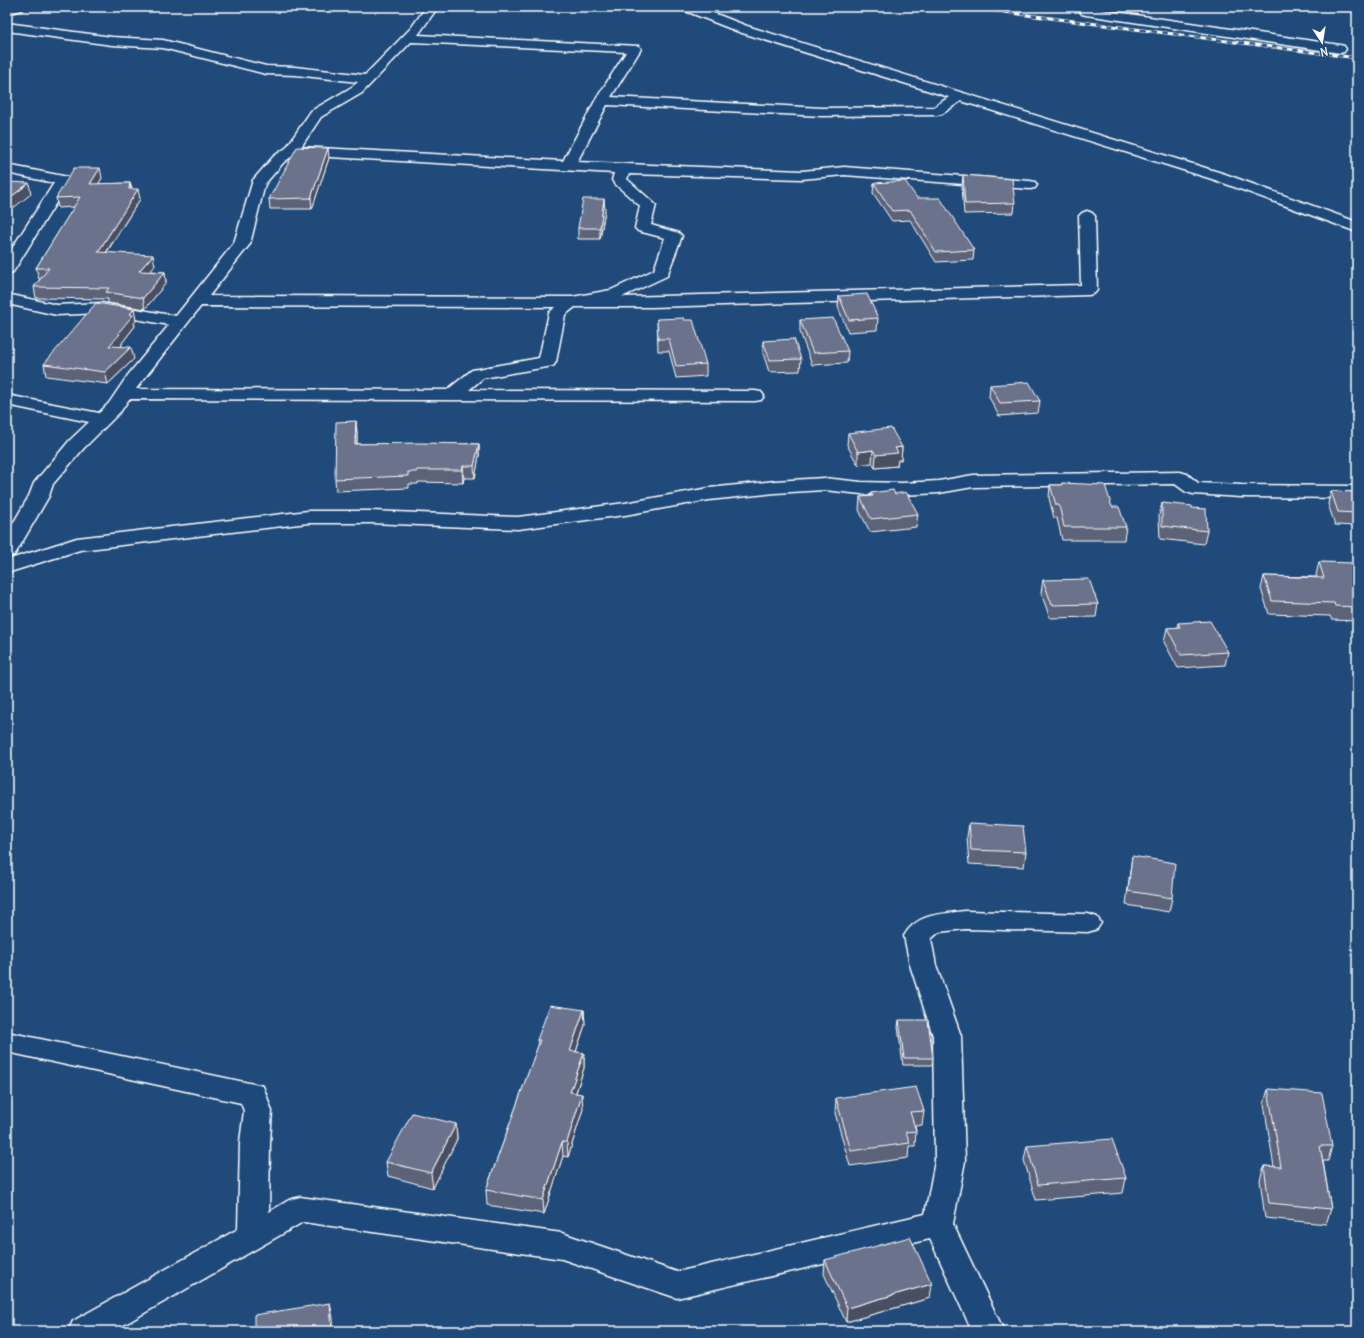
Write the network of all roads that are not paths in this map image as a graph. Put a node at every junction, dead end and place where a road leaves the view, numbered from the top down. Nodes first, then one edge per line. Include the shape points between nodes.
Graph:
1 (18, 7) edge
2 (432, 7) edge
3 (687, 7) edge
4 (708, 7) edge
5 (1090, 7) edge
6 (7, 10) edge
7 (720, 20) junction
8 (7, 26) edge
9 (408, 38) junction
10 (1340, 49) dead end
11 (368, 79) junction
12 (959, 96) junction
13 (602, 102) junction
14 (291, 151) junction
15 (568, 166) junction
16 (7, 169) edge
17 (623, 169) junction
18 (1030, 185) dead end
19 (1087, 216) dead end
20 (1357, 228) edge
21 (7, 269) edge
22 (7, 299) edge
23 (198, 301) junction
24 (571, 302) junction
25 (181, 322) junction
26 (124, 394) junction
27 (451, 395) junction
28 (754, 396) dead end
29 (7, 400) edge
30 (102, 419) junction
31 (1357, 492) edge
32 (7, 551) edge
33 (7, 567) edge
34 (1088, 923) dead end
35 (7, 1042) edge
36 (938, 1224) junction
37 (253, 1236) junction
38 (84, 1331) edge
39 (988, 1331) edge

1 - 6 street
2 - 9 street
3 - 7 street
4 - 7 street
5 - 10 street via 1086,11
7 - 12 street
8 - 11 street via 112,41 163,44 266,70
9 - 11 street
9 - 13 street via 635,49
11 - 14 street via 357,90 316,114
12 - 13 street via 937,111 822,112
12 - 20 street via 1220,177
13 - 15 street
14 - 15 street
14 - 23 street via 279,159 258,182 242,244
15 - 17 street
16 - 21 street via 63,180
17 - 18 street via 802,175 844,171
17 - 24 street via 619,180 648,205 643,228 674,236 662,273 615,294
19 - 24 street via 1089,290
22 - 25 street via 57,310 102,308
23 - 24 street
23 - 25 street
24 - 27 street via 557,313 547,362 478,374
25 - 26 street
26 - 27 street
26 - 30 street
27 - 28 street
29 - 30 street
30 - 32 street via 44,483
31 - 33 street via 1193,488 1180,478 973,481 939,487 902,489 824,484 709,494 625,509 518,523 308,517 77,544
34 - 36 street via 965,920 932,924 917,936 923,965 947,1036 950,1161
35 - 37 street via 252,1094 258,1111
36 - 37 street via 677,1285 562,1246 300,1209
36 - 39 street
37 - 38 street

